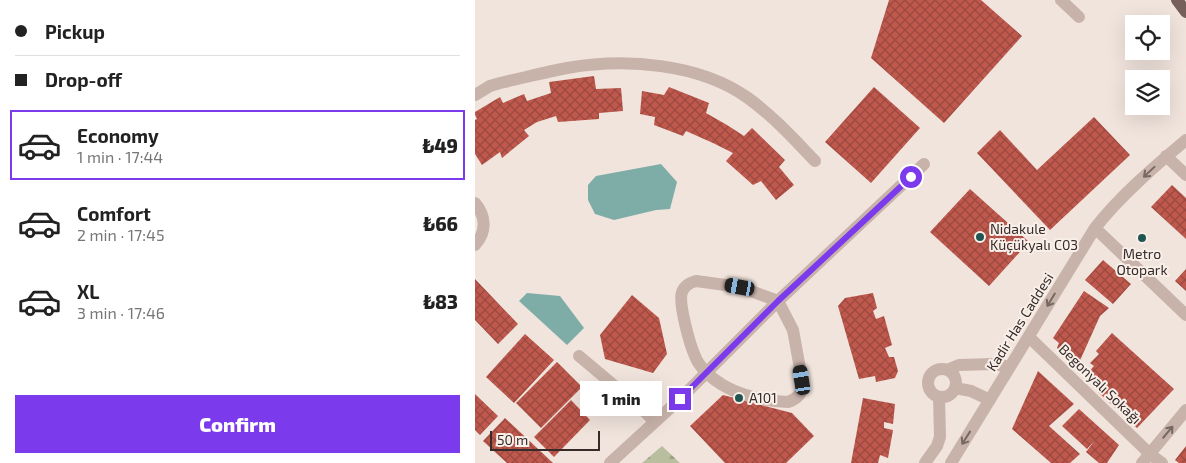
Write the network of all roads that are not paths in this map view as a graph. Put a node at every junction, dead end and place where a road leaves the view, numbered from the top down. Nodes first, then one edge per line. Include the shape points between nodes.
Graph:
1 (1061, 0) edge
2 (1177, 0) edge
3 (1186, 12) edge
4 (1079, 17) dead end
5 (475, 95) edge
6 (1186, 140) edge
7 (1166, 156) junction
8 (815, 160) dead end
9 (924, 164) dead end
10 (1186, 175) edge
11 (475, 203) edge
12 (1095, 228) junction
13 (475, 245) edge
14 (778, 301) junction
15 (1186, 315) edge
16 (1029, 336) junction
17 (579, 356) dead end
18 (1010, 367) junction
19 (947, 370) junction
20 (706, 373) junction
21 (955, 388) junction
22 (939, 397) junction
23 (990, 400) junction
24 (1186, 410) edge
25 (655, 422) junction
26 (1146, 458) edge
27 (610, 463) edge
28 (925, 463) edge
29 (951, 463) edge
30 (1162, 463) edge

1 - 4 street
2 - 3 main road
5 - 8 street via 500,83 567,68 616,64 675,68 706,77 747,97 775,119
6 - 7 street, Kadir Has Caddesi
7 - 10 street
7 -> 12 street, Kadir Has Caddesi via 1109,210
9 - 14 street
11 - 13 street via 484,222 482,235
12 - 15 street
12 -> 16 street, Kadir Has Caddesi
14 - 20 street
14 - 20 street via 740,287 702,281 685,286 681,300 686,330 695,358
14 - 20 street via 793,330 803,385 798,397 788,402 751,397 728,388
16 - 18 street, Kadir Has Caddesi
16 - 26 street, Begonyalı Sokağı
17 - 25 street
18 - 19 street via 968,364
18 - 23 street, Kadir Has Caddesi
19 - 21 street via 955,377
19 - 22 street via 931,373 927,382 930,392
20 - 25 street
21 - 22 street via 949,396
21 - 23 street
22 - 28 street via 940,437
23 -> 29 street, Kadir Has Caddesi
26 -> 24 street
25 - 27 street
26 - 30 street, Begonyalı Sokağı

